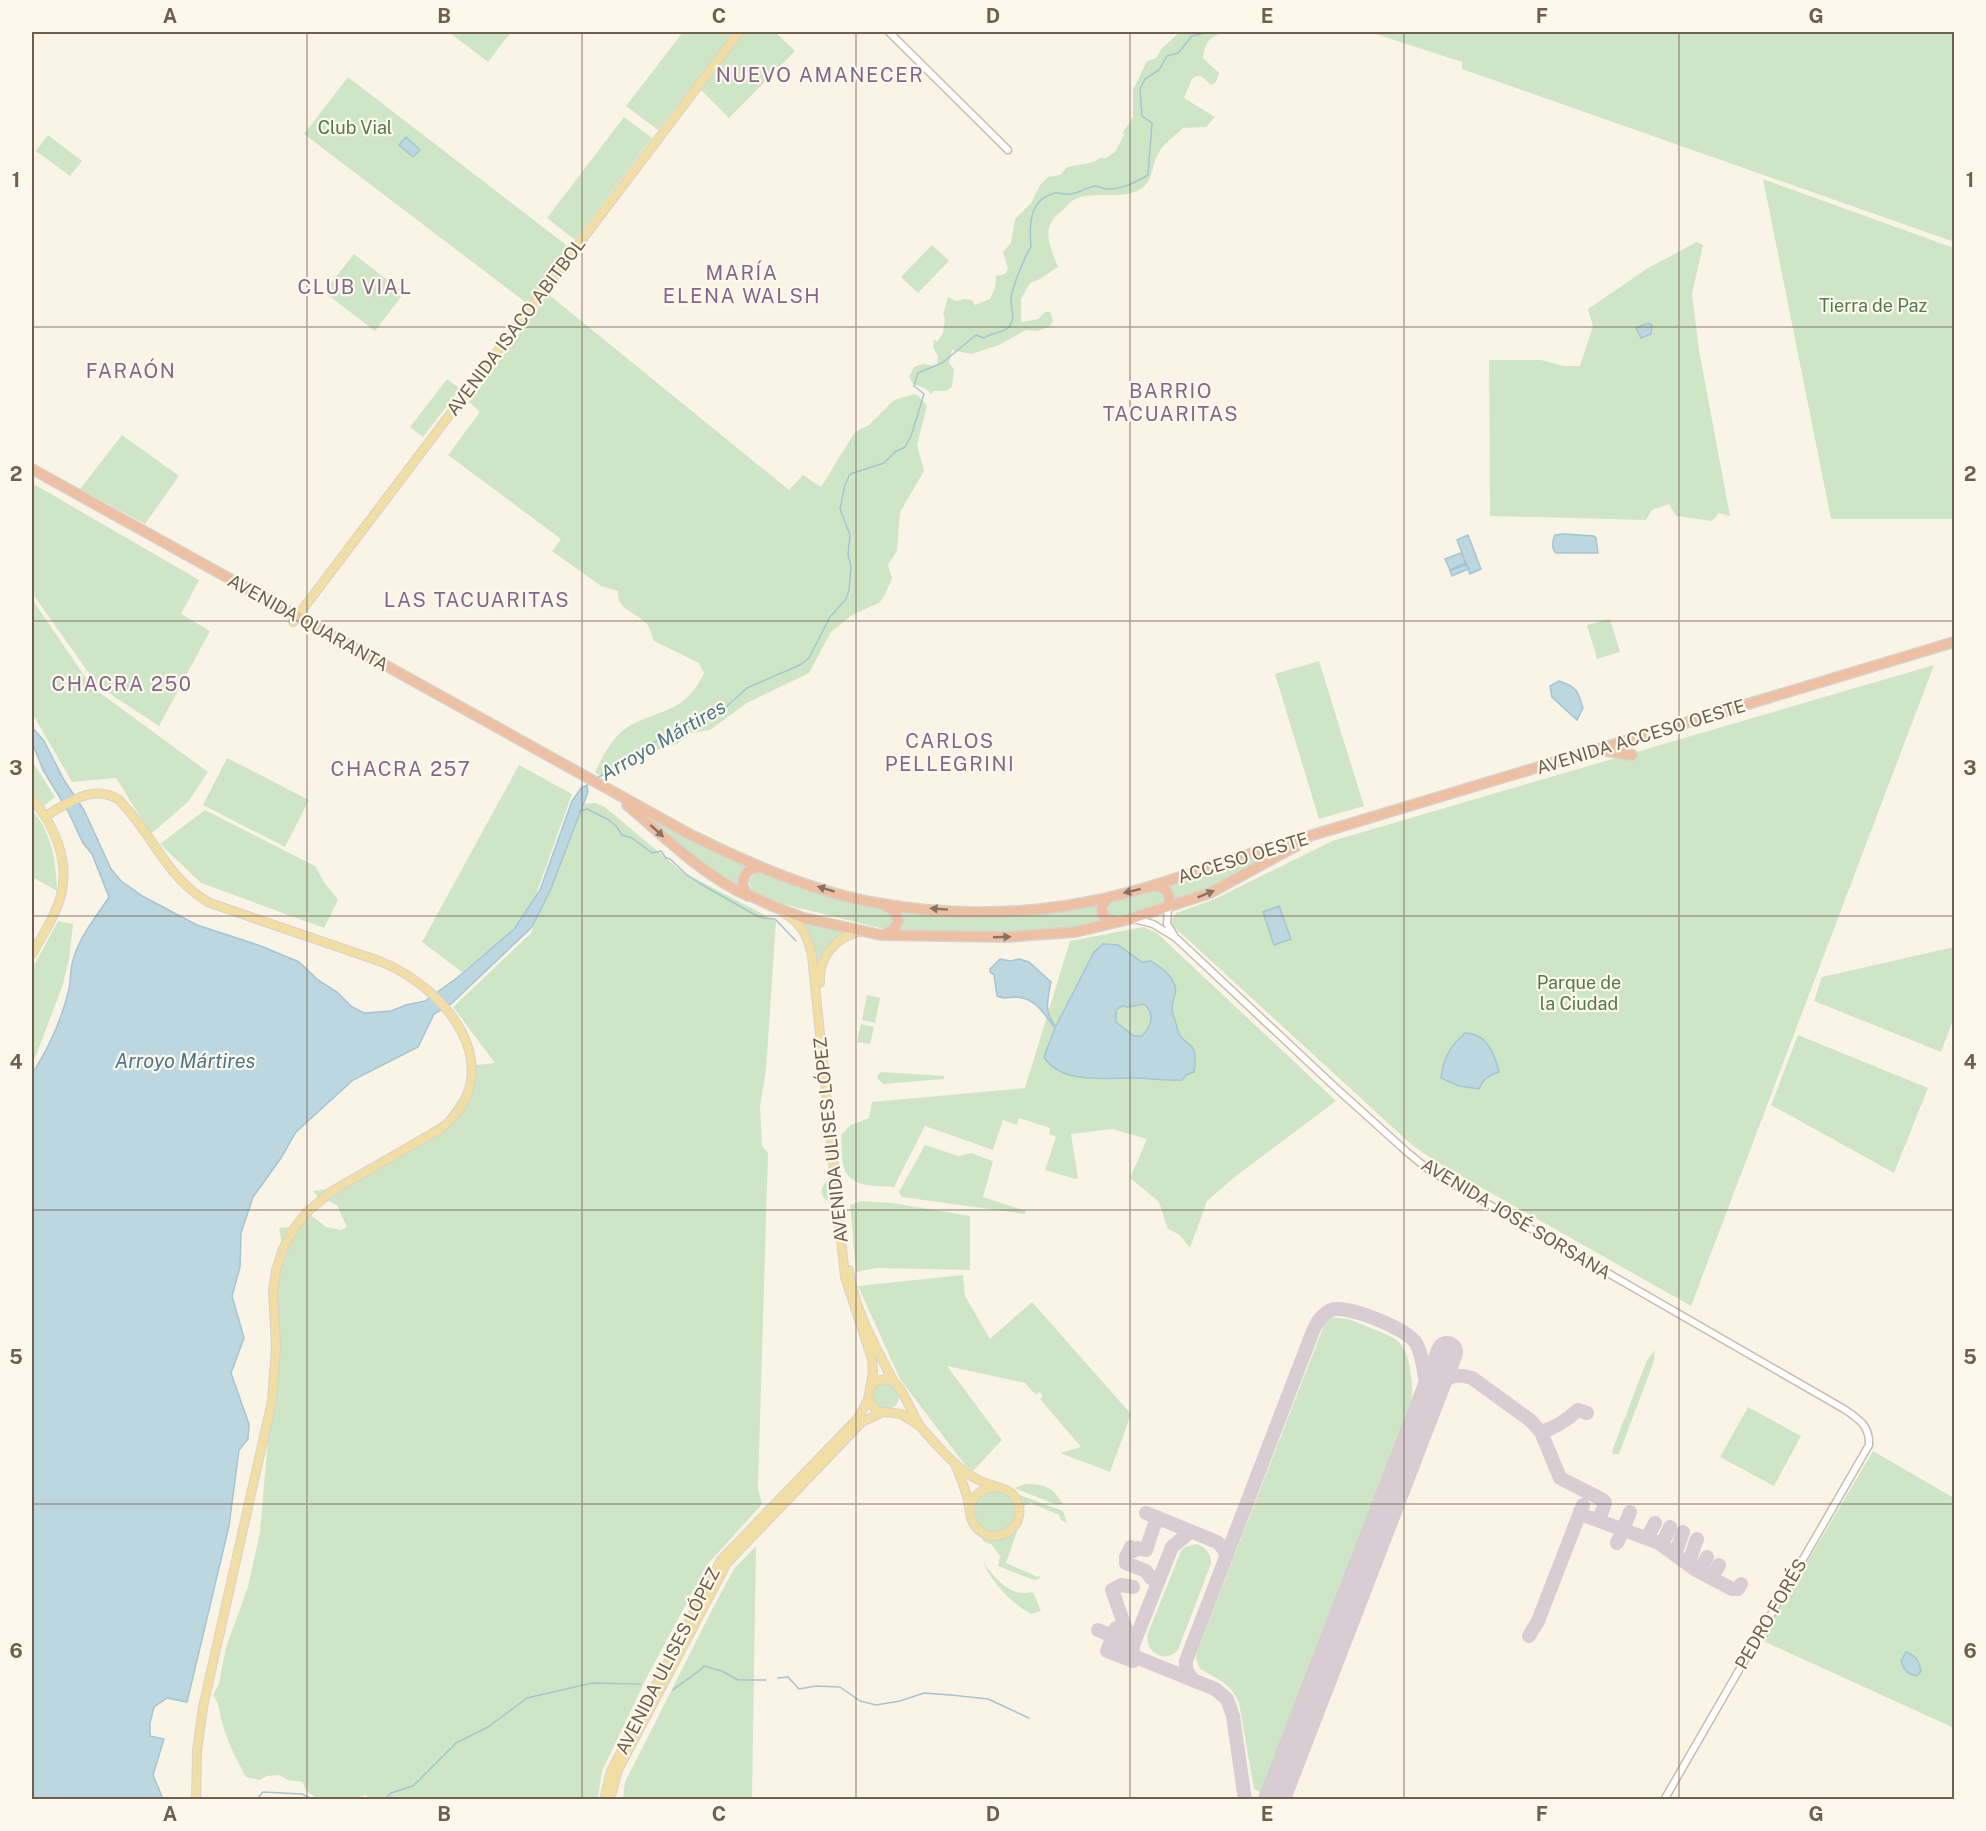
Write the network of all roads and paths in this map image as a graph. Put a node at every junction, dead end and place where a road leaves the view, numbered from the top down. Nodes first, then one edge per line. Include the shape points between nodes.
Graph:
1 (739, 32) edge
2 (889, 32) edge
3 (1008, 150) dead end
4 (32, 468) edge
5 (295, 619) junction
6 (1954, 642) edge
7 (1598, 750) junction
8 (1632, 755) dead end
9 (613, 793) junction
10 (32, 799) edge
11 (45, 816) junction
12 (1328, 831) junction
13 (765, 868) junction
14 (1153, 886) junction
15 (1108, 897) junction
16 (753, 898) junction
17 (882, 904) junction
18 (772, 906) junction
19 (1168, 907) junction
20 (1130, 919) junction
21 (1116, 921) junction
22 (862, 931) junction
23 (881, 935) junction
24 (1176, 938) junction
25 (32, 954) edge
26 (894, 1382) junction
27 (871, 1386) junction
28 (902, 1393) junction
29 (868, 1400) junction
30 (885, 1413) junction
31 (920, 1426) junction
32 (1866, 1426) joint
33 (956, 1467) junction
34 (997, 1487) junction
35 (970, 1510) junction
36 (196, 1800) edge
37 (604, 1800) edge
38 (610, 1800) edge
39 (1664, 1800) edge

1 - 5 main road, AVENIDA ISACO ABITBOL
2 - 3 street
4 - 5 highway, AVENIDA QUARANTA
5 - 9 highway, AVENIDA QUARANTA
6 - 7 highway, AVENIDA ACCESO OESTE
7 - 8 highway
7 - 12 highway, AVENIDA ACCESO OESTE
9 - 13 highway via 691,836
9 -> 16 highway via 692,862
10 - 11 main road
11 - 25 main road via 58,843 63,885 57,906
11 - 36 main road via 82,795 105,794 118,799 178,880 199,898 392,966 417,980 463,1033 472,1063 470,1089 460,1110 442,1128 332,1191 295,1227 283,1249 273,1291 276,1347 272,1401 212,1662 197,1751
12 - 14 highway, ACCESO OESTE
19 -> 12 highway, ACCESO OESTE via 1210,892
13 - 16 highway via 749,870 743,879 744,890
17 -> 13 highway, ACCESO OESTE
14 -> 15 highway, ACCESO OESTE
14 - 19 highway via 1166,891
15 -> 17 highway, ACCESO OESTE via 988,913
15 - 21 highway via 1103,903 1103,915
16 - 18 highway, ACCESO OESTE
17 - 23 highway via 895,911 898,921 891,933
18 - 22 highway, ACCESO OESTE via 821,923
18 - 27 main road, AVENIDA ULISES LÓPEZ via 796,922 807,938 812,956 844,1278 872,1359
19 - 20 highway, ACCESO OESTE
19 - 24 street via 1167,924
20 - 21 highway, ACCESO OESTE
20 - 24 street, AVENIDA JOSÉ SORSANA via 1153,924
23 -> 21 highway, ACCESO OESTE via 1006,938 1075,932
22 - 23 highway, ACCESO OESTE
22 - 26 main road, AVENIDA ULISES LÓPEZ via 845,935 832,946 819,979 849,1276 880,1357
24 - 32 street, AVENIDA JOSÉ SORSANA via 1429,1170 1844,1409
26 - 27 main road via 884,1379
26 - 28 main road
27 - 29 main road
28 - 30 main road via 900,1403
28 - 31 main road
29 - 30 main road via 873,1408
29 - 37 main road, AVENIDA ULISES LÓPEZ via 858,1418 720,1560 611,1771
30 - 31 main road via 901,1414
30 - 38 main road, AVENIDA ULISES LÓPEZ via 862,1422 727,1563 618,1770
31 - 33 main road
32 - 39 street, PEDRO FORÉS via 1869,1445
33 - 34 main road
33 - 35 main road
34 - 35 main road via 980,1492
34 - 35 main road via 1013,1494 1019,1505 1020,1516 1014,1528 999,1536 985,1534 974,1525

